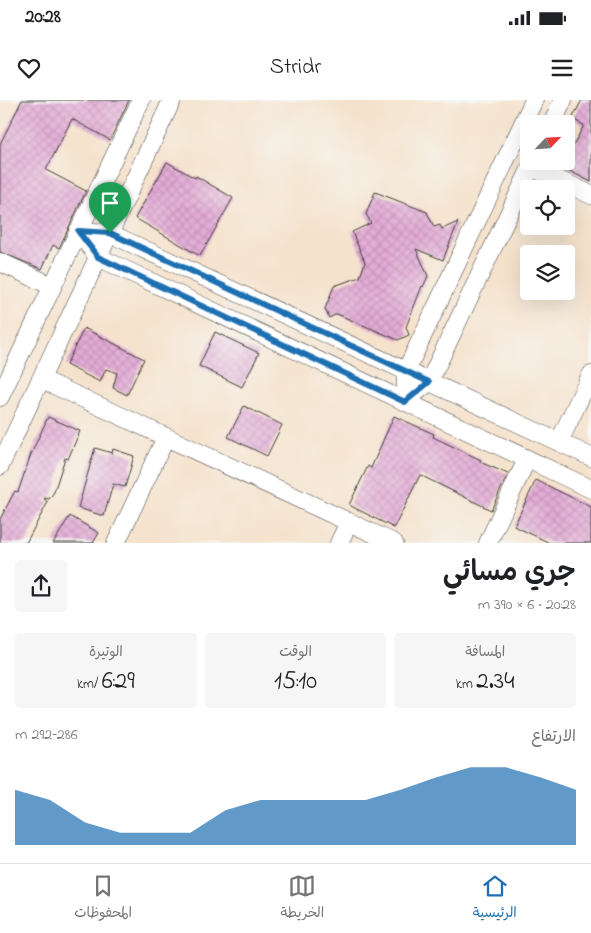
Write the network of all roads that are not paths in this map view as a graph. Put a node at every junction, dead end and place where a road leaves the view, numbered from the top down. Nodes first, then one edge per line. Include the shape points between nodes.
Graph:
1 (140, 100) edge
2 (172, 100) edge
3 (534, 100) edge
4 (563, 100) edge
5 (556, 115) edge
6 (530, 170) edge
7 (544, 170) edge
8 (591, 195) edge
9 (78, 231) junction
10 (110, 233) junction
11 (98, 257) junction
12 (0, 262) edge
13 (52, 286) junction
14 (406, 371) junction
15 (591, 375) edge
16 (41, 379) junction
17 (429, 382) junction
18 (1, 393) edge
19 (405, 402) junction
20 (166, 437) junction
21 (558, 442) junction
22 (591, 458) edge
23 (527, 459) junction
24 (0, 466) edge
25 (591, 490) edge
26 (349, 522) junction
27 (116, 543) edge
28 (339, 543) edge
29 (394, 543) edge
30 (488, 543) edge

1 - 9 street
2 - 10 street
3 - 14 street
4 - 5 street
6 - 17 street
7 - 8 street
9 - 10 street
9 - 11 street
9 - 13 street
10 - 11 street
10 - 14 street
11 - 16 street
11 - 19 street
12 - 13 street
13 - 18 street
14 - 17 street
14 - 19 street
15 - 21 street
16 - 20 street
16 - 24 street
17 - 19 street
17 - 21 street
19 - 23 street
20 - 26 street
20 - 27 street
21 - 22 street
23 - 25 street
23 - 30 street
26 - 28 street
26 - 29 street

